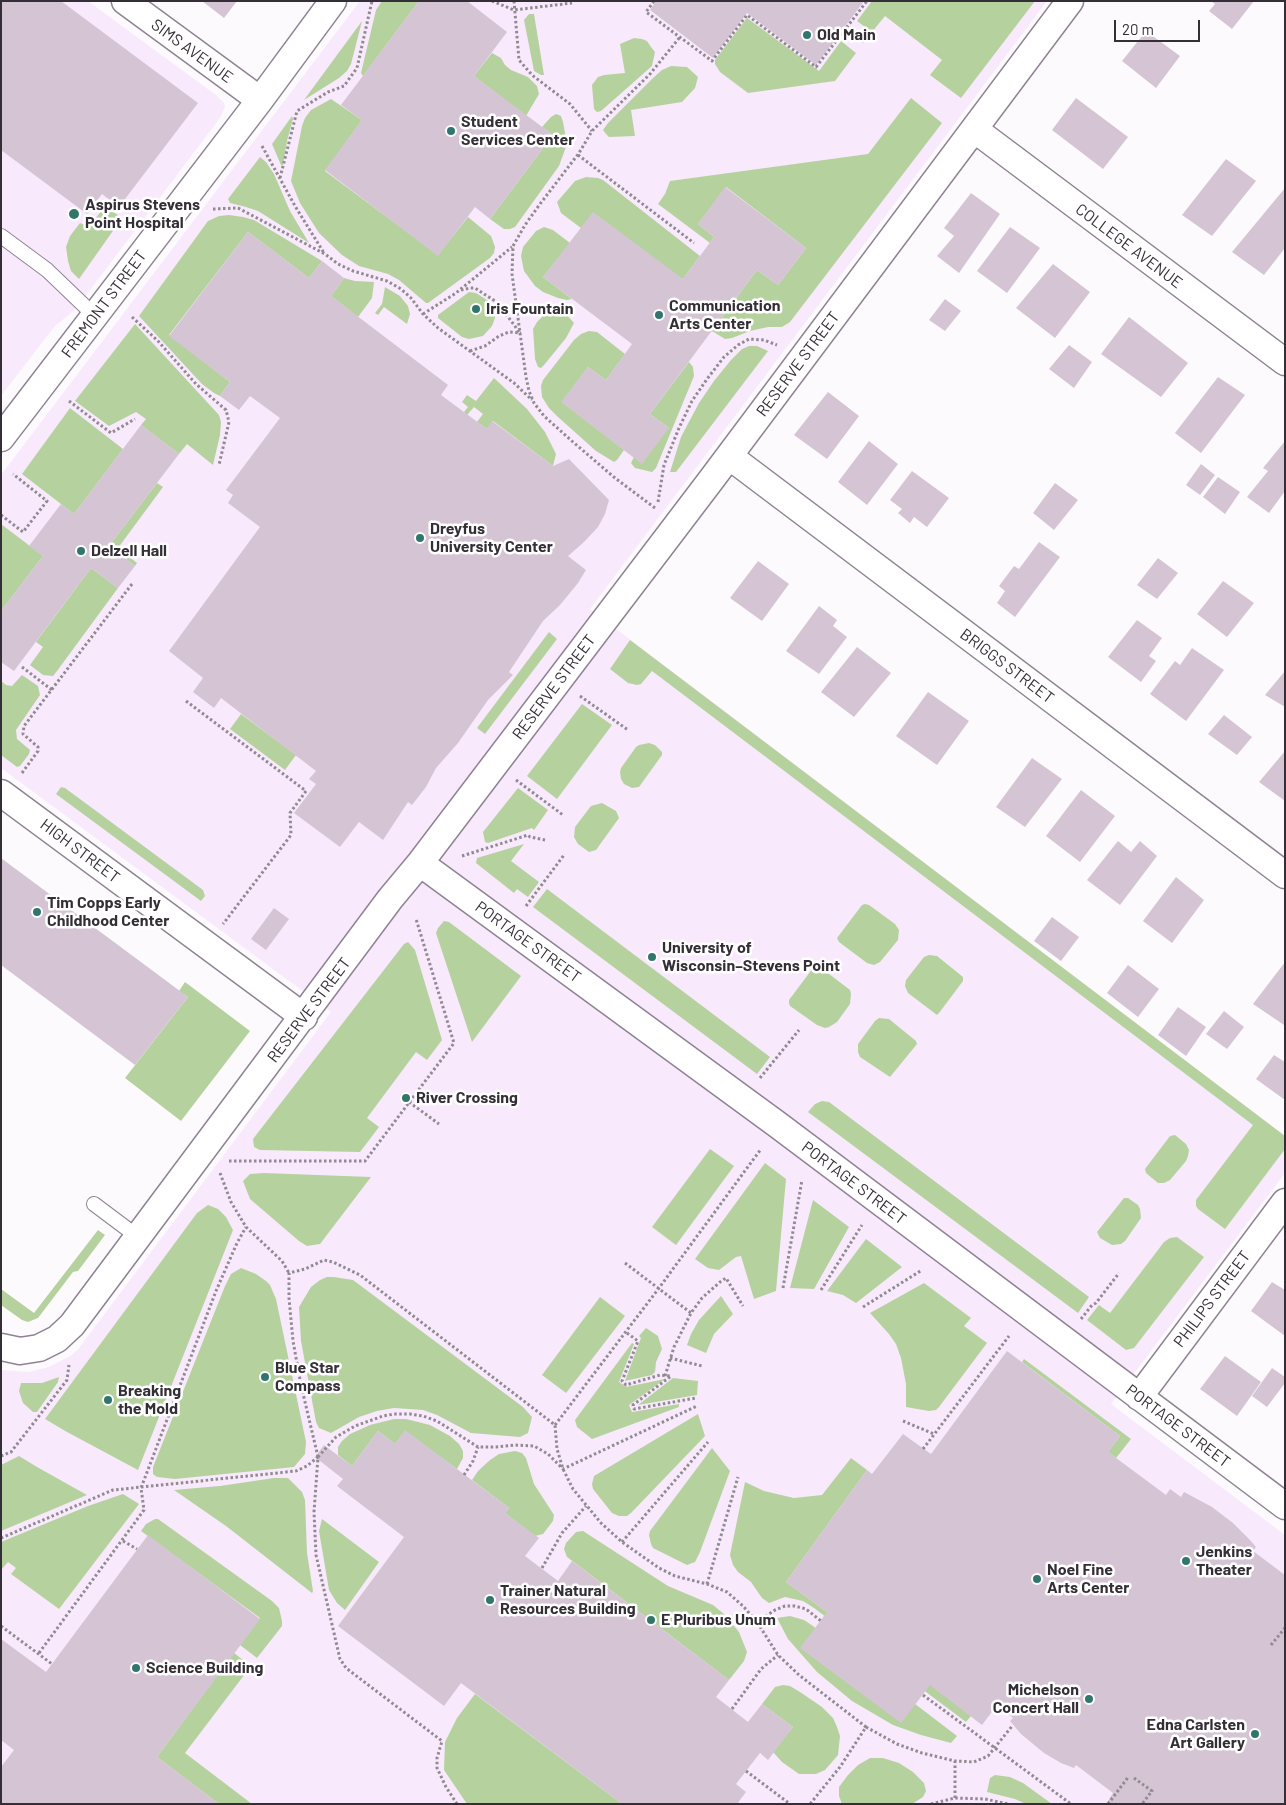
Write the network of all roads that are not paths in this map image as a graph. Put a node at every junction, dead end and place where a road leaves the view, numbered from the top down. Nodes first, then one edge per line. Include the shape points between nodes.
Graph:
1 (125, 1) edge
2 (332, 1) edge
3 (1070, 1) edge
4 (260, 100) junction
5 (974, 129) junction
6 (1, 236) edge
7 (96, 316) junction
8 (1285, 362) edge
9 (1, 438) edge
10 (729, 456) junction
11 (10, 784) edge
12 (420, 863) junction
13 (1285, 875) edge
14 (304, 1017) junction
15 (1285, 1202) edge
16 (94, 1204) dead end
17 (138, 1237) junction
18 (11, 1349) edge
19 (1139, 1397) junction
20 (1285, 1506) edge

1 - 4 street, SIMS AVENUE
2 - 4 street, FREMONT STREET
3 - 5 street, RESERVE STREET
4 - 7 street, FREMONT STREET
5 - 8 street, COLLEGE AVENUE
5 - 10 street, RESERVE STREET
6 - 7 lane via 47,270
7 - 9 street, FREMONT STREET
10 - 12 street, RESERVE STREET
10 - 13 street, BRIGGS STREET
11 - 14 street, HIGH STREET
12 - 14 street, RESERVE STREET
12 - 19 street, PORTAGE STREET via 778,1125
14 - 17 street, RESERVE STREET
15 - 19 street, PHILIPS STREET
16 - 17 lane
17 - 18 street, RESERVE STREET via 72,1325 57,1339 38,1348
19 - 20 street, PORTAGE STREET

